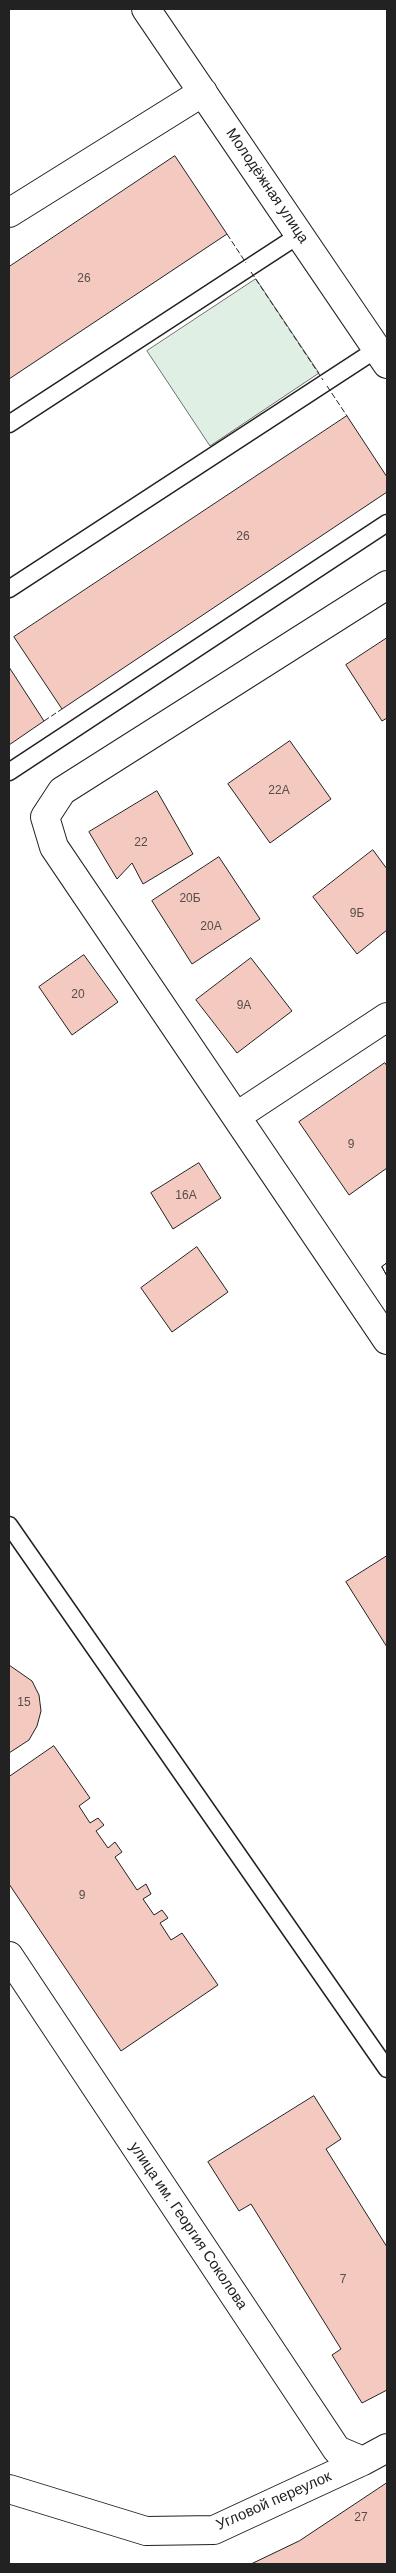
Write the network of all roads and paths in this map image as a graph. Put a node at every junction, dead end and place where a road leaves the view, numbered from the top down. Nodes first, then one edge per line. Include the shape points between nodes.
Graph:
1 (146, 9) edge
2 (203, 92) junction
3 (9, 213) edge
4 (299, 235) junction
5 (382, 357) edge
6 (9, 424) edge
7 (387, 523) edge
8 (387, 584) edge
9 (9, 589) edge
10 (9, 772) edge
11 (387, 1017) edge
12 (237, 1116) junction
13 (387, 1340) edge
14 (9, 1525) edge
15 (9, 1956) edge
16 (387, 2069) edge
17 (387, 2448) edge
18 (363, 2461) junction
19 (9, 2489) edge

1 - 2 street, Молодёжная улица
2 - 3 street
2 - 4 street, Молодёжная улица
4 - 5 street, Молодёжная улица
4 - 6 lane
5 - 9 lane
7 - 10 lane
8 - 12 street via 62,792 45,817 54,847
11 - 12 street
12 - 13 street
14 - 16 lane
15 - 18 street, улица им. Георгия Соколова via 337,2450
17 - 18 street
18 - 19 street, Угловой переулок via 214,2530 146,2531

